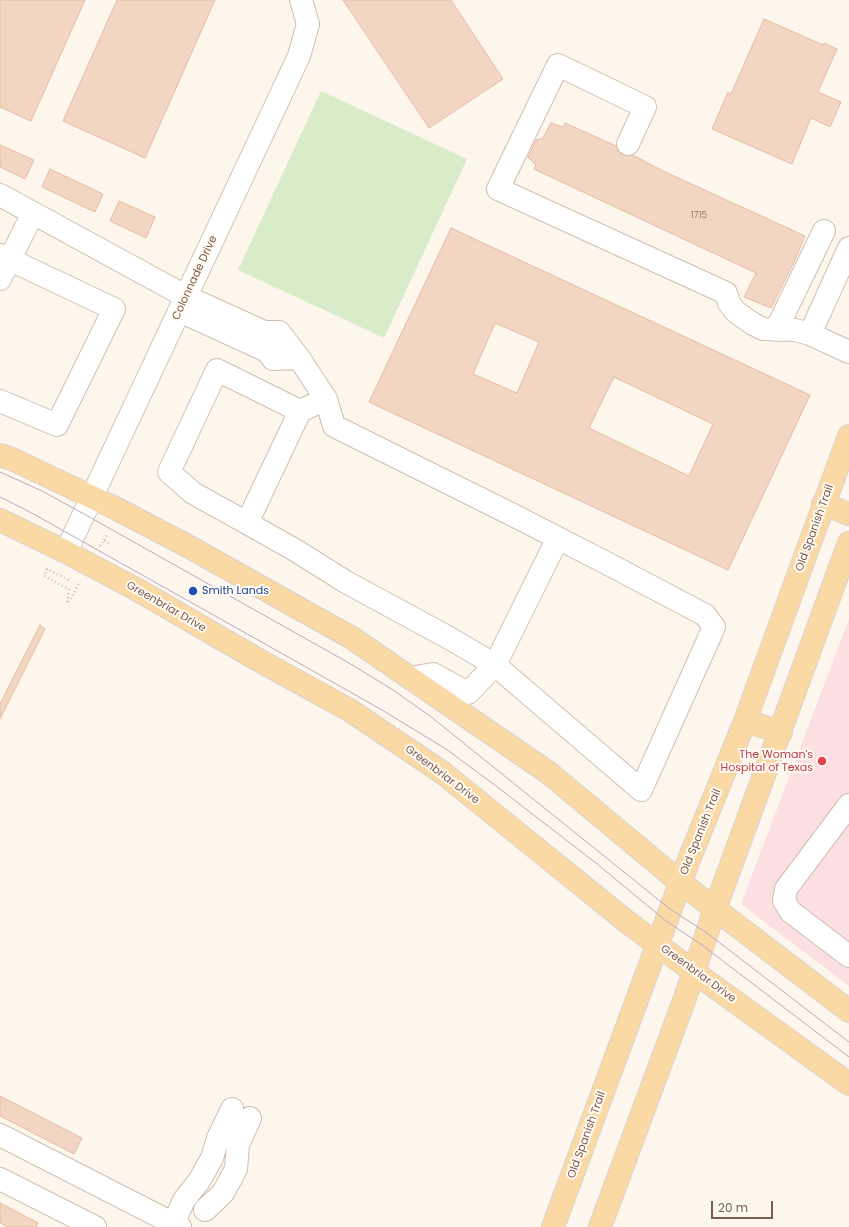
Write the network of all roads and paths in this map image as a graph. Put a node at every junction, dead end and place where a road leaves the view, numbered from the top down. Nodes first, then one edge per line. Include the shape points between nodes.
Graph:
1 (301, 0) edge
2 (628, 144) dead end
3 (0, 195) edge
4 (33, 214) junction
5 (824, 231) dead end
6 (849, 248) edge
7 (5, 257) edge
8 (0, 279) edge
9 (183, 304) junction
10 (206, 314) junction
11 (776, 330) junction
12 (810, 334) junction
13 (849, 352) edge
14 (299, 358) junction
15 (326, 399) junction
16 (0, 401) edge
17 (300, 411) junction
18 (849, 436) edge
19 (0, 455) edge
20 (92, 496) junction
21 (824, 504) junction
22 (849, 514) edge
23 (0, 520) edge
24 (247, 523) junction
25 (107, 534) dead end
26 (558, 538) junction
27 (104, 540) junction
28 (110, 544) dead end
29 (849, 544) edge
30 (100, 546) dead end
31 (66, 552) junction
32 (77, 585) joint
33 (495, 666) junction
34 (410, 678) junction
35 (745, 720) junction
36 (781, 732) junction
37 (849, 805) edge
38 (681, 883) junction
39 (715, 909) junction
40 (658, 944) junction
41 (849, 956) edge
42 (694, 972) junction
43 (849, 1011) edge
44 (849, 1084) edge
45 (241, 1114) dead end
46 (0, 1135) edge
47 (228, 1141) junction
48 (0, 1179) edge
49 (201, 1219) edge
50 (177, 1225) edge
51 (95, 1227) edge
52 (553, 1227) edge
53 (600, 1227) edge

1 - 9 street, Colonnade Drive via 308,24 299,56
2 - 11 street via 645,107 558,66 498,189 726,293 729,303 736,312 763,329
3 - 4 street
4 - 7 street
4 - 9 street
5 - 11 street
6 - 12 street
7 - 8 street
7 - 16 street via 114,309 57,424
9 - 10 street
9 - 20 street, Colonnade Drive
10 - 14 street via 267,351 274,359
10 - 14 street via 264,332 279,332
11 - 12 street via 795,330
12 - 13 street
14 - 15 street
15 - 17 street
15 - 26 street via 334,426
17 - 24 street
17 - 24 street via 217,370 169,472 194,493
18 - 21 main road, Old Spanish Trail
19 - 20 main road
20 - 31 street, Colonnade Drive
20 - 34 main road via 352,638
21 - 22 main road
21 - 35 main road, Old Spanish Trail
23 - 31 main road, Greenbriar Drive
24 - 33 street
25 - 27 path
26 - 33 street
26 - 33 street via 705,615 714,627 641,790
27 - 28 path
27 - 30 path
29 - 36 main road
31 - 40 main road, Greenbriar Drive via 351,711 443,773
32 - 32 path via 67,602 69,589 44,576 47,570
33 - 34 street via 468,693 433,674
34 - 38 main road via 549,773
35 - 36 main road
35 - 38 main road, Old Spanish Trail
36 - 39 main road
37 - 41 street via 786,888 784,901 791,912
38 - 39 main road
38 - 40 main road, Old Spanish Trail
39 - 42 main road
39 - 43 main road
40 - 42 main road, Greenbriar Drive
40 - 52 main road, Old Spanish Trail
42 - 44 main road, Greenbriar Drive
42 - 53 main road
45 - 47 street
46 - 50 street
47 - 49 street via 236,1169 223,1193
47 - 50 street via 201,1153 188,1176
48 - 51 street

